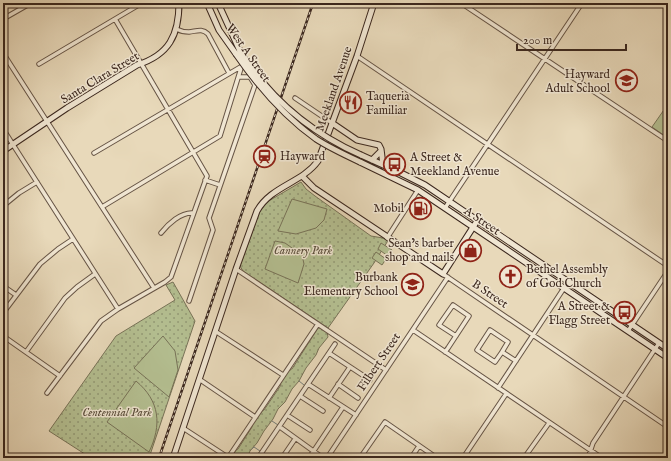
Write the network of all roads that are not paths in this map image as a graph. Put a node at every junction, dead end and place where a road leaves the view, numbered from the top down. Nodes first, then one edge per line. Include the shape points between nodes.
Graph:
1 (31, 3) edge
2 (142, 3) edge
3 (179, 3) edge
4 (207, 3) edge
5 (218, 3) edge
6 (374, 3) edge
7 (461, 3) edge
8 (582, 3) edge
9 (115, 18) junction
10 (3, 19) edge
11 (176, 29) junction
12 (238, 52) junction
13 (3, 53) edge
14 (356, 56) junction
15 (254, 59) dead end
16 (544, 59) junction
17 (39, 64) dead end
18 (142, 64) junction
19 (242, 65) junction
20 (229, 73) junction
21 (239, 77) junction
22 (250, 77) junction
23 (295, 98) dead end
24 (282, 107) junction
25 (168, 109) junction
26 (47, 121) junction
27 (332, 123) junction
28 (3, 129) edge
29 (668, 141) edge
30 (487, 144) junction
31 (13, 145) junction
32 (3, 151) edge
33 (381, 151) junction
34 (193, 152) junction
35 (94, 153) dead end
36 (372, 160) junction
37 (383, 165) junction
38 (302, 176) junction
39 (205, 180) junction
40 (37, 182) junction
41 (220, 185) junction
42 (418, 190) junction
43 (449, 201) junction
44 (3, 206) edge
45 (102, 207) junction
46 (445, 208) junction
47 (193, 213) junction
48 (477, 221) junction
49 (472, 228) junction
50 (162, 233) dead end
51 (387, 238) junction
52 (73, 239) junction
53 (668, 266) edge
54 (236, 269) junction
55 (668, 270) edge
56 (95, 274) junction
57 (443, 274) junction
58 (448, 277) junction
59 (568, 282) junction
60 (3, 286) edge
61 (154, 288) junction
62 (564, 289) junction
63 (16, 295) junction
64 (189, 301) dead end
65 (118, 309) junction
66 (3, 313) edge
67 (318, 324) junction
68 (632, 325) junction
69 (413, 330) junction
70 (215, 331) junction
71 (628, 331) junction
72 (3, 336) edge
73 (456, 336) junction
74 (532, 336) junction
75 (659, 343) junction
76 (335, 344) dead end
77 (668, 349) edge
78 (654, 350) junction
79 (26, 352) junction
80 (445, 352) junction
81 (502, 352) junction
82 (329, 353) junction
83 (668, 358) edge
84 (516, 361) junction
85 (350, 367) junction
86 (386, 370) junction
87 (284, 375) junction
88 (60, 376) junction
89 (199, 379) junction
90 (370, 380) dead end
91 (308, 384) junction
92 (338, 384) junction
93 (498, 388) junction
94 (47, 394) dead end
95 (506, 394) junction
96 (300, 396) junction
97 (624, 397) junction
98 (329, 398) junction
99 (358, 398) dead end
100 (343, 407) junction
101 (323, 411) dead end
102 (288, 415) junction
103 (356, 415) junction
104 (255, 417) junction
105 (549, 423) junction
106 (280, 427) junction
107 (668, 427) edge
108 (183, 428) junction
109 (310, 430) dead end
110 (295, 439) junction
111 (419, 446) junction
112 (591, 450) junction
113 (313, 451) junction
114 (173, 458) edge
115 (228, 458) edge
116 (258, 458) edge
117 (282, 458) edge
118 (309, 458) edge
119 (323, 458) edge
120 (327, 458) edge
121 (360, 458) edge
122 (411, 458) edge
123 (437, 458) edge
124 (463, 458) edge
125 (524, 458) edge
126 (588, 458) edge
127 (602, 458) edge

1 - 10 street
2 - 9 street
3 - 11 main road, Santa Clara Street
4 - 12 main road, West A Street via 219,30
5 - 12 main road, West A Street
6 - 14 main road, Meekland Avenue
7 - 16 street
8 - 16 street
9 - 17 street
9 - 18 street
11 - 18 main road, Santa Clara Street via 172,41 166,48
11 - 20 street via 183,32 206,31
12 - 24 main road, West A Street, bridge
13 - 26 street
14 - 27 main road, Meekland Avenue
14 - 30 street
15 - 19 street
16 - 29 street
16 - 30 street
18 - 25 street
18 - 26 main road, Santa Clara Street via 123,73
19 - 20 street
19 - 21 street
19 - 22 street
20 - 25 street
21 - 22 street
21 - 34 street via 220,136
22 - 41 street via 255,85
23 - 27 street
24 - 36 main road, A Street, bridge via 340,146
24 - 42 main road, A Street, bridge via 316,138 337,151
25 - 34 street
25 - 35 street
26 - 31 main road, Santa Clara Street
26 - 45 street
27 - 33 main road via 357,140 379,144
27 - 38 main road, Meekland Avenue via 318,161
28 - 31 street
30 - 43 street
30 - 53 street
31 - 32 main road, Santa Clara Street
31 - 40 street
33 - 36 main road
33 - 37 main road
34 - 39 street via 207,176
34 - 45 street
36 - 37 main road, A Street
37 - 43 main road, A Street via 425,185
38 - 51 main road, B Street via 314,188
38 - 54 main road, Meekland Avenue via 273,193 260,205
39 - 41 street
39 - 47 street
40 - 44 street
40 - 52 street
41 - 64 street via 209,218 213,230
42 - 46 main road, A Street
42 - 51 street
43 - 46 street
43 - 48 main road, A Street
45 - 61 street
46 - 49 main road, A Street
47 - 50 street via 175,220
47 - 61 street via 171,277
48 - 49 main road
48 - 59 main road, A Street
49 - 57 main road
49 - 62 main road, A Street
51 - 57 main road, B Street
52 - 56 street
52 - 63 street via 40,264
54 - 67 street
54 - 70 main road, Meekland Avenue
55 - 68 street
56 - 65 street
56 - 79 street via 65,298
57 - 58 street, B Street
58 - 69 street, Filbert Street
58 - 74 street, B Street
59 - 62 street
59 - 68 main road, A Street
60 - 63 street
61 - 65 street
62 - 71 main road, A Street
62 - 74 street
63 - 66 street
65 - 88 street via 101,321
67 - 86 street
67 - 87 street
68 - 71 street
68 - 75 main road, A Street
69 - 80 street
69 - 86 street, Filbert Street
70 - 87 street
70 - 89 main road, Meekland Avenue
71 - 78 main road, A Street
72 - 79 street
73 - 73 street via 469,316 453,305 439,325
73 - 80 street
74 - 84 street
74 - 97 street, B Street
75 - 77 main road, A Street
75 - 78 street
76 - 82 street
78 - 83 main road, A Street
78 - 97 street
79 - 88 street
80 - 93 street
81 - 81 street via 508,342 490,330 477,350 495,362
81 - 84 street
82 - 85 street
82 - 91 street
84 - 93 street
85 - 90 street
85 - 92 street
86 - 103 street, Filbert Street
87 - 104 street
88 - 94 street
89 - 104 street
89 - 108 main road, Meekland Avenue
91 - 96 street
91 - 98 street
92 - 98 street
92 - 99 street
93 - 95 street
95 - 105 street
95 - 124 street
96 - 101 street
96 - 102 street
97 - 107 street, B Street
97 - 112 street via 593,443
98 - 100 street
100 - 103 street
100 - 113 street
102 - 106 street
102 - 109 street
103 - 120 street, Filbert Street
104 - 115 street
105 - 112 street
105 - 125 street
106 - 110 street
106 - 116 street
108 - 114 main road, Meekland Avenue
108 - 115 street
110 - 113 street
110 - 117 street
111 - 121 street via 384,422
111 - 122 street
111 - 123 street
112 - 126 street
112 - 127 street
113 - 118 street
113 - 119 street

